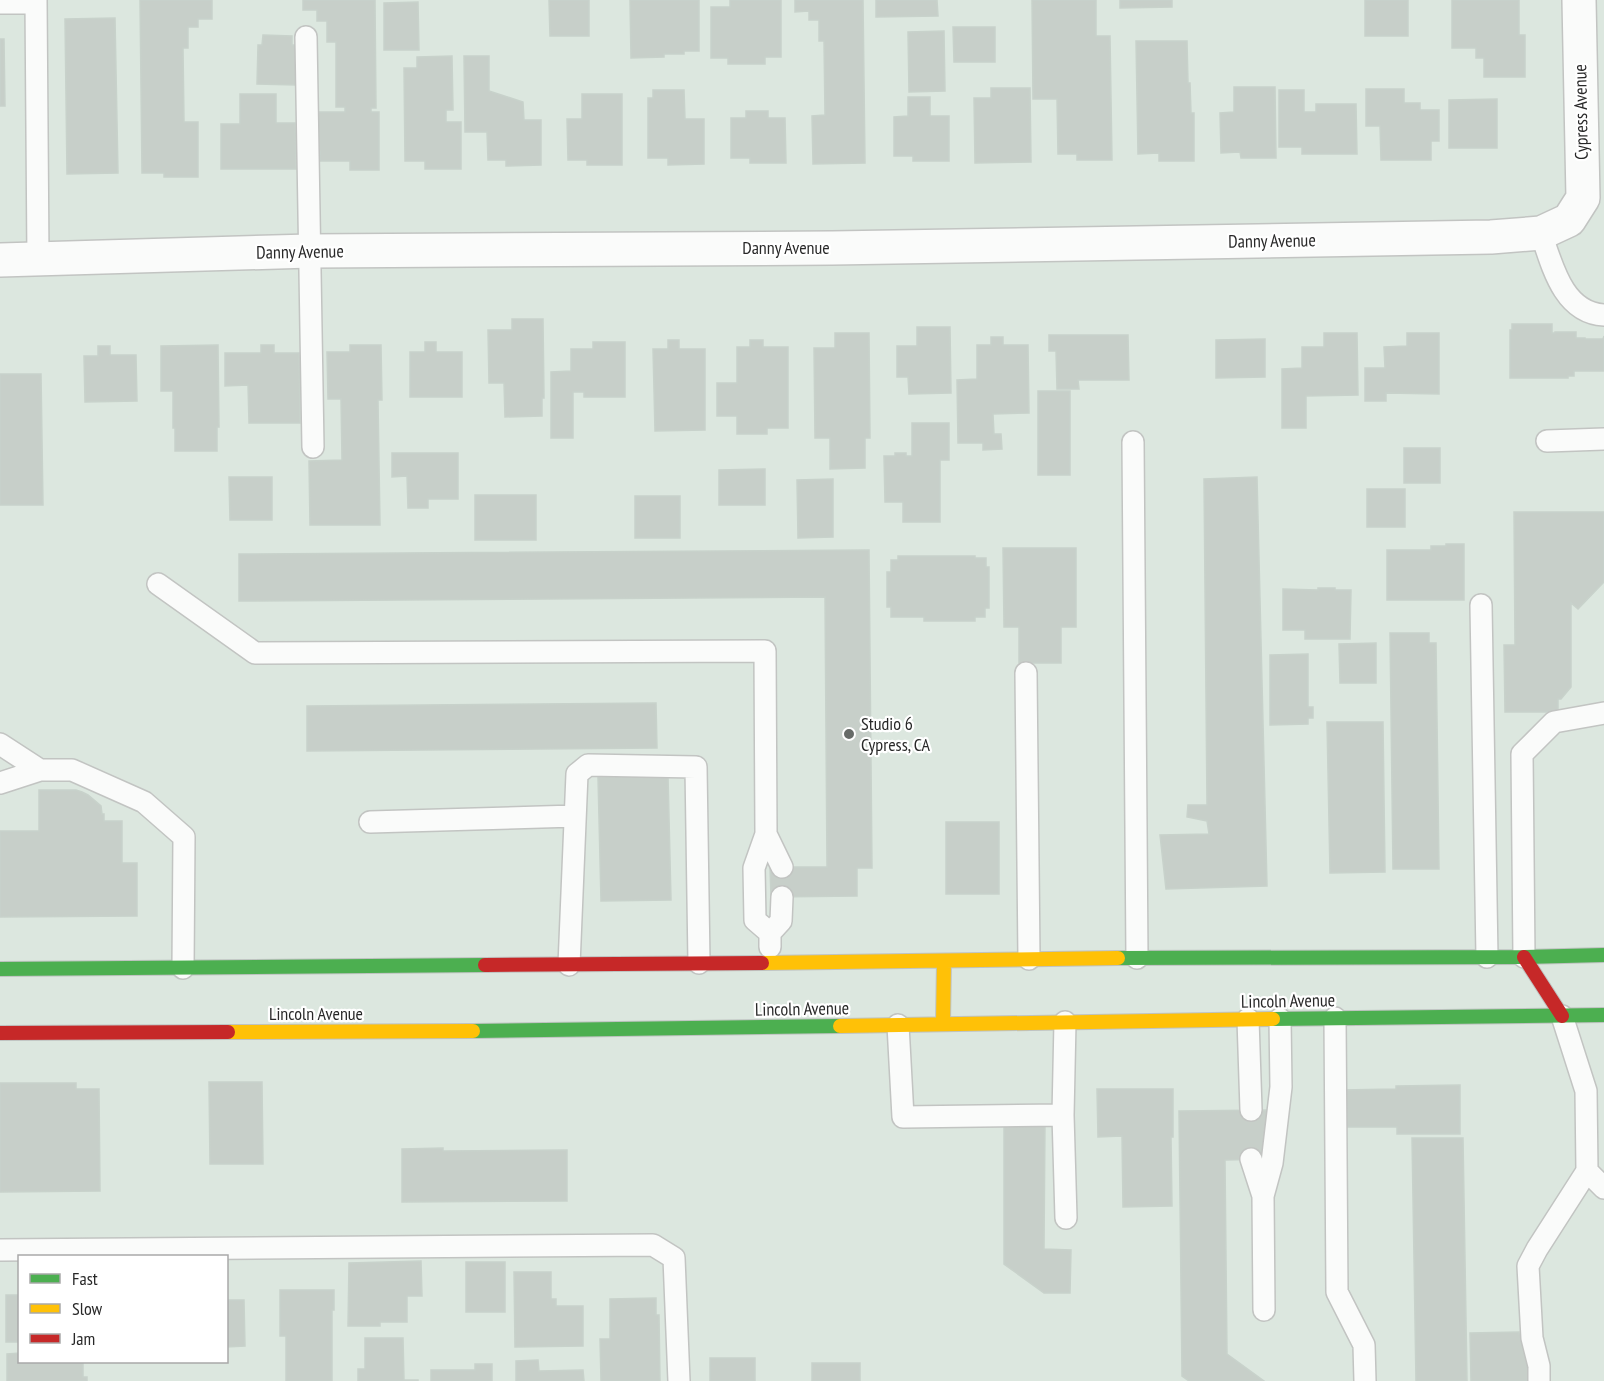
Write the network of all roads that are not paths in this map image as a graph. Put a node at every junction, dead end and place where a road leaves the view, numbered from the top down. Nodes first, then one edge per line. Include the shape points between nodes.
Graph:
1 (1579, 0) edge
2 (36, 1) edge
3 (0, 3) edge
4 (306, 37) dead end
5 (1555, 227) junction
6 (310, 251) junction
7 (38, 259) junction
8 (0, 260) edge
9 (1604, 315) edge
10 (1604, 439) edge
11 (1547, 441) dead end
12 (1132, 442) dead end
13 (313, 447) dead end
14 (158, 584) dead end
15 (1481, 605) dead end
16 (1026, 673) dead end
17 (1604, 713) edge
18 (0, 744) edge
19 (40, 770) junction
20 (0, 783) edge
21 (576, 816) junction
22 (370, 822) dead end
23 (766, 834) junction
24 (782, 867) dead end
25 (782, 897) dead end
26 (770, 933) junction
27 (1604, 955) edge
28 (1487, 957) junction
29 (1524, 957) junction
30 (1137, 958) junction
31 (1029, 959) junction
32 (944, 961) junction
33 (699, 963) junction
34 (770, 963) junction
35 (569, 965) junction
36 (183, 968) junction
37 (0, 969) edge
38 (1604, 1015) edge
39 (1562, 1016) junction
40 (1335, 1018) junction
41 (1248, 1019) junction
42 (1280, 1019) junction
43 (1065, 1022) junction
44 (943, 1024) junction
45 (898, 1025) junction
46 (0, 1033) edge
47 (1251, 1110) dead end
48 (1063, 1115) junction
49 (1251, 1159) dead end
50 (1587, 1171) junction
51 (1604, 1188) edge
52 (1263, 1196) junction
53 (1066, 1218) dead end
54 (0, 1250) edge
55 (1264, 1310) dead end
56 (679, 1381) edge
57 (1365, 1381) edge
58 (1539, 1381) edge

1 - 5 street, Cypress Avenue via 1583,198
2 - 3 lane
2 - 7 lane
4 - 6 lane
5 - 6 street, Danny Avenue via 1479,238 868,248
5 - 9 lane via 1557,281 1577,306
6 - 7 street, Danny Avenue
6 - 13 lane
7 - 8 street, Danny Avenue
10 - 11 lane
12 - 30 lane
14 - 23 lane via 255,654 765,651
15 - 28 lane
16 - 31 lane
17 - 29 lane via 1554,722 1522,754
18 - 19 lane
19 - 20 lane
19 - 36 lane via 72,770 144,802 184,837
21 - 22 lane
21 - 33 lane via 577,774 588,765 696,767
21 - 35 lane
23 - 24 lane
23 - 26 lane via 754,868 754,920
25 - 26 lane via 781,921
26 - 34 lane
27 - 29 main road
28 - 29 main road
28 - 30 main road
29 - 39 main road
30 - 31 main road
31 - 32 main road
32 - 34 main road
32 - 44 main road
33 - 34 main road
33 - 35 main road
35 - 36 main road
36 - 37 main road
38 - 39 main road, Lincoln Avenue
39 - 40 main road, Lincoln Avenue
39 - 50 lane via 1586,1091
40 - 42 main road, Lincoln Avenue
40 - 57 lane via 1337,1292 1364,1345
41 - 42 main road, Lincoln Avenue
41 - 43 main road, Lincoln Avenue
41 - 47 lane
42 - 52 lane via 1281,1087 1272,1163
43 - 44 main road, Lincoln Avenue
43 - 48 lane
44 - 45 main road, Lincoln Avenue
45 - 46 main road, Lincoln Avenue
45 - 48 lane via 903,1117
48 - 53 lane
49 - 52 lane
50 - 51 lane
50 - 58 lane via 1528,1266
52 - 55 lane
54 - 56 lane via 653,1245 674,1258

